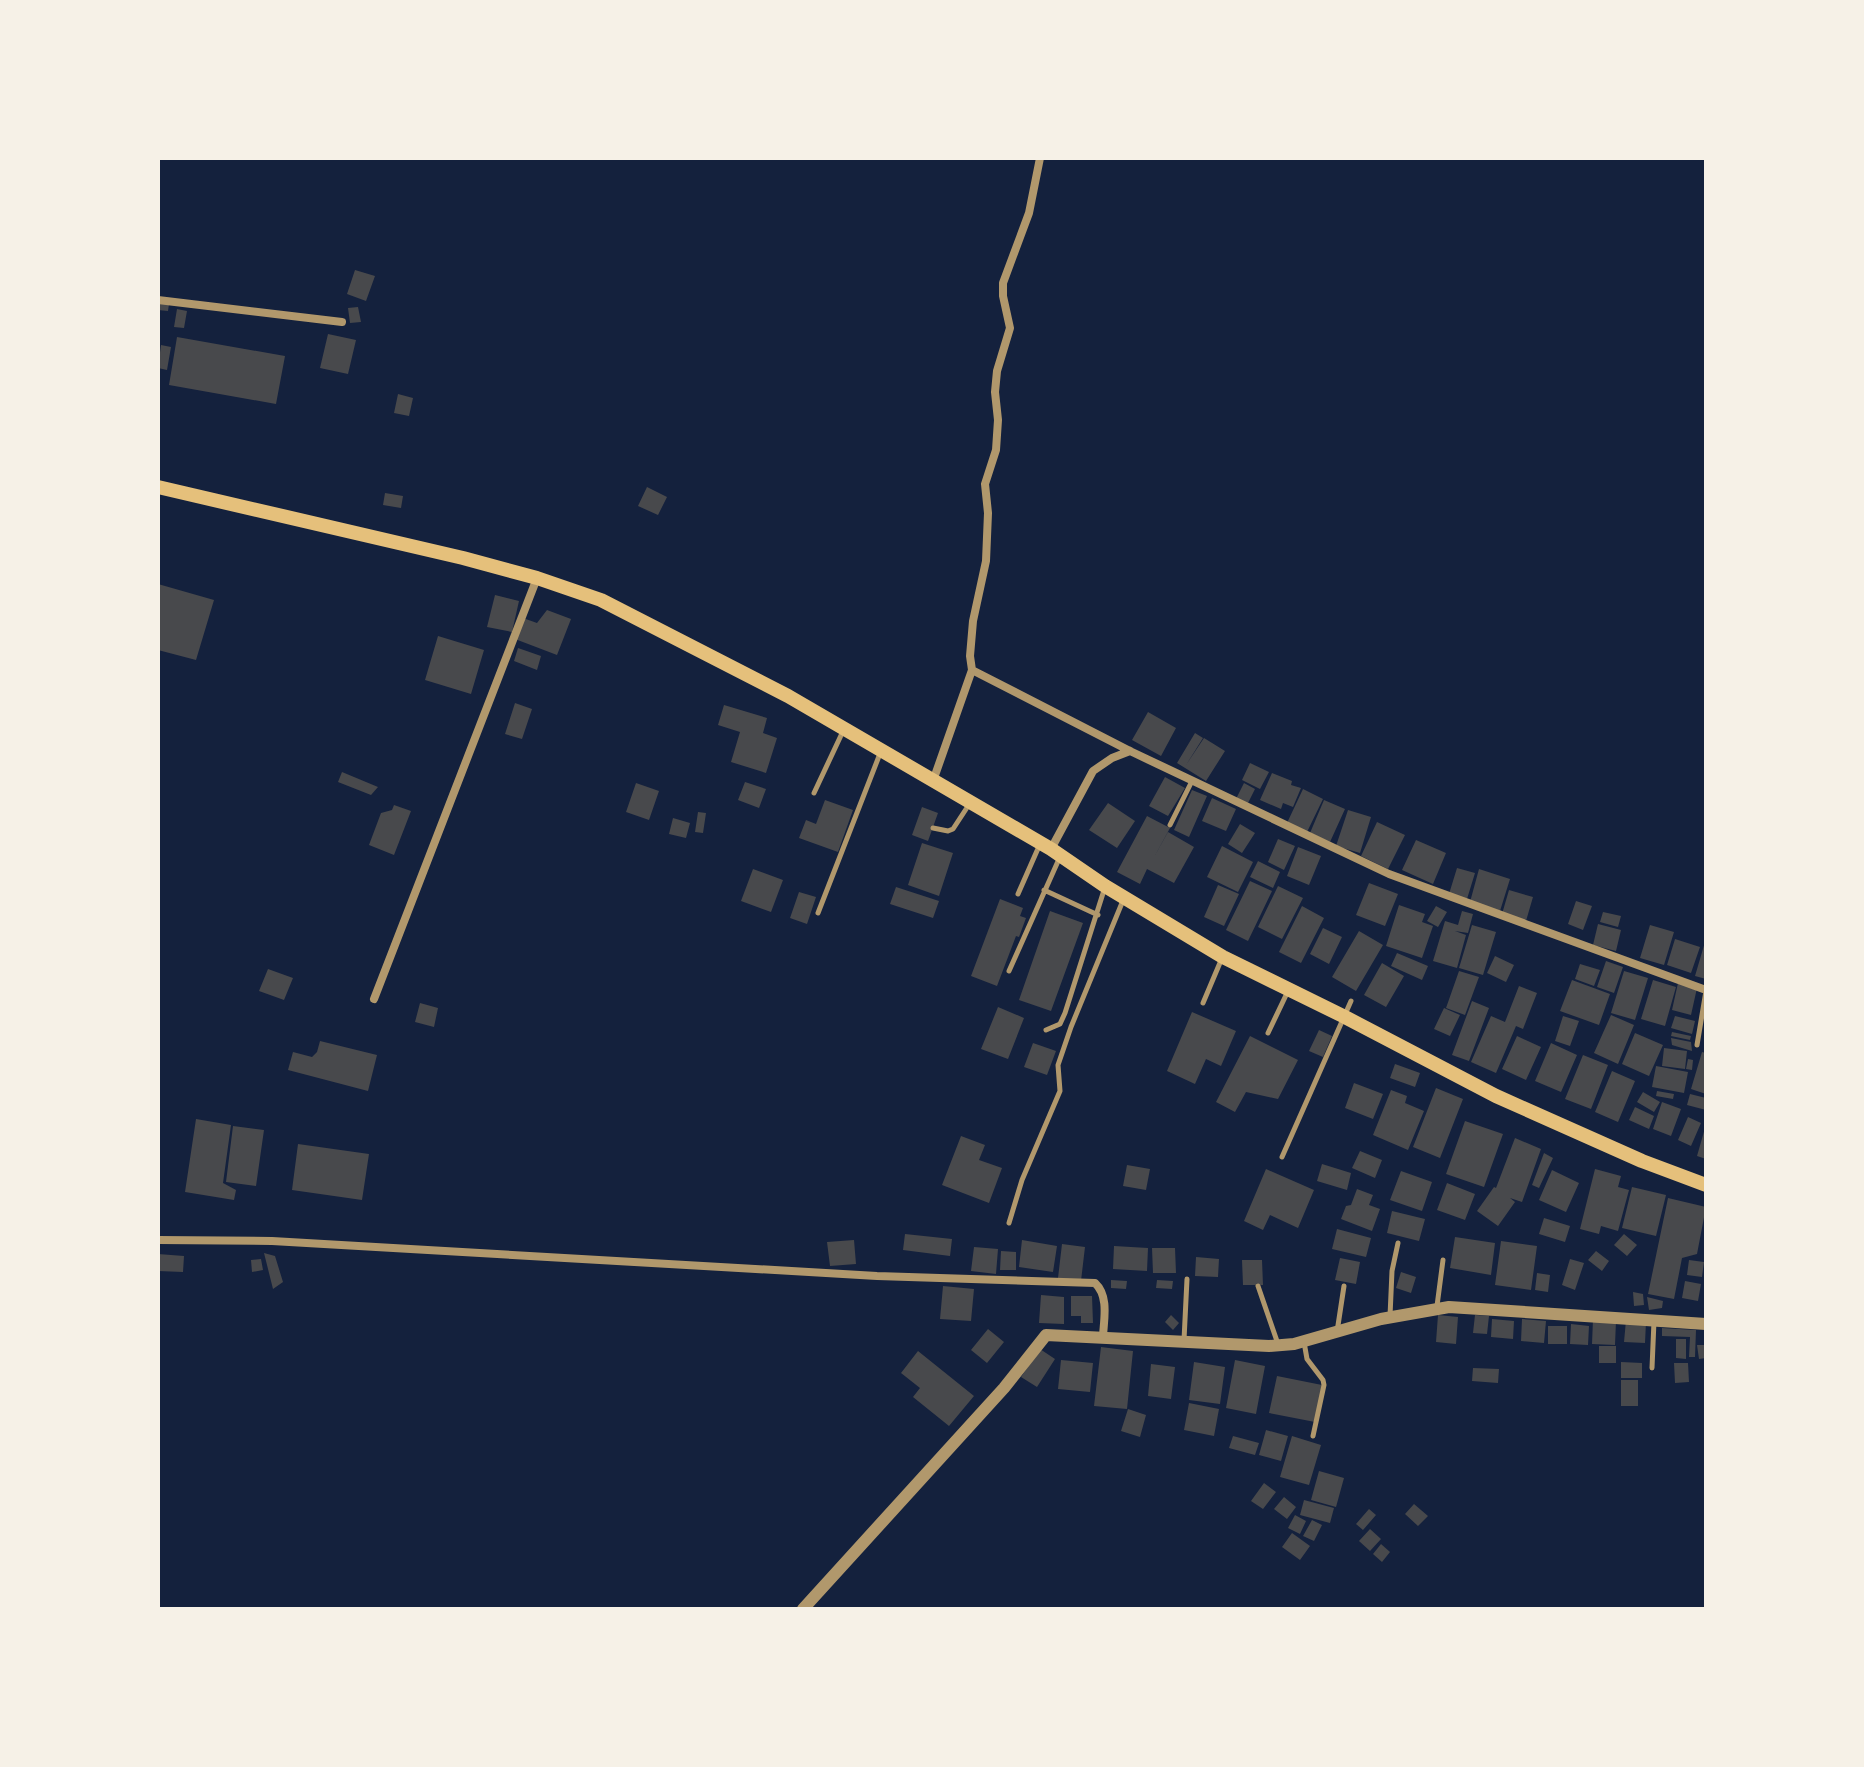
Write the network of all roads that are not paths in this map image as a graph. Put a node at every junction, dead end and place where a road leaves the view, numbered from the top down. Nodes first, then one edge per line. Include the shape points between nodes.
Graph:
1 (1040, 158) edge
2 (158, 300) edge
3 (342, 322) dead end
4 (158, 487) edge
5 (537, 578) junction
6 (972, 670) junction
7 (845, 728) junction
8 (882, 750) junction
9 (1130, 751) junction
10 (933, 781) junction
11 (1192, 781) junction
12 (814, 793) dead end
13 (970, 802) junction
14 (1170, 825) dead end
15 (933, 828) dead end
16 (1051, 850) junction
17 (1105, 886) junction
18 (1044, 890) junction
19 (1018, 894) dead end
20 (1124, 897) junction
21 (818, 913) dead end
22 (1098, 915) junction
23 (1223, 957) junction
24 (1009, 971) dead end
25 (1289, 990) junction
26 (1706, 990) edge
27 (374, 999) dead end
28 (1351, 1001) dead end
29 (1203, 1003) dead end
30 (1343, 1016) junction
31 (1046, 1030) dead end
32 (1268, 1033) dead end
33 (1697, 1045) dead end
34 (1282, 1157) dead end
35 (1706, 1185) edge
36 (1009, 1223) dead end
37 (158, 1240) edge
38 (1398, 1243) dead end
39 (1443, 1260) dead end
40 (1187, 1279) dead end
41 (1258, 1286) dead end
42 (1344, 1286) dead end
43 (1436, 1307) junction
44 (1389, 1317) junction
45 (1654, 1320) junction
46 (1706, 1324) edge
47 (1336, 1333) junction
48 (1103, 1336) junction
49 (1184, 1341) junction
50 (1304, 1341) junction
51 (1278, 1345) junction
52 (1652, 1368) dead end
53 (1313, 1436) dead end
54 (803, 1609) edge

1 - 6 street via 1029,213 1003,283 1010,328 996,382 996,450 985,484 986,561 973,621
2 - 3 street
4 - 5 main road
5 - 7 main road via 601,600
5 - 27 street
6 - 9 street
6 - 10 street
7 - 8 main road
7 - 12 lane
8 - 10 main road
8 - 21 lane
9 - 11 street
9 - 16 street via 1093,771
10 - 13 main road
11 - 14 lane
11 - 26 street via 1389,874
13 - 15 lane via 953,829
13 - 16 main road
16 - 17 main road
16 - 18 lane
16 - 19 lane
17 - 20 main road
17 - 22 lane
18 - 22 lane
18 - 24 lane
20 - 23 main road
20 - 36 lane via 1071,1027 1058,1065 1060,1091
22 - 31 lane via 1065,1013 1060,1024
23 - 25 main road
23 - 29 lane
25 - 30 main road
25 - 32 lane
26 - 33 lane
28 - 30 lane
30 - 34 lane
30 - 35 main road via 1496,1096
37 - 48 street via 272,1241 817,1273 1095,1283 1104,1297
38 - 44 lane
39 - 43 lane
40 - 49 lane
41 - 51 lane
42 - 47 lane
43 - 44 street
43 - 45 street
44 - 47 street
45 - 46 street
45 - 52 lane
47 - 50 street
48 - 49 street
48 - 54 street via 1052,1333 1040,1340 1004,1388
49 - 51 street
50 - 51 street
50 - 53 lane via 1307,1359 1324,1385

